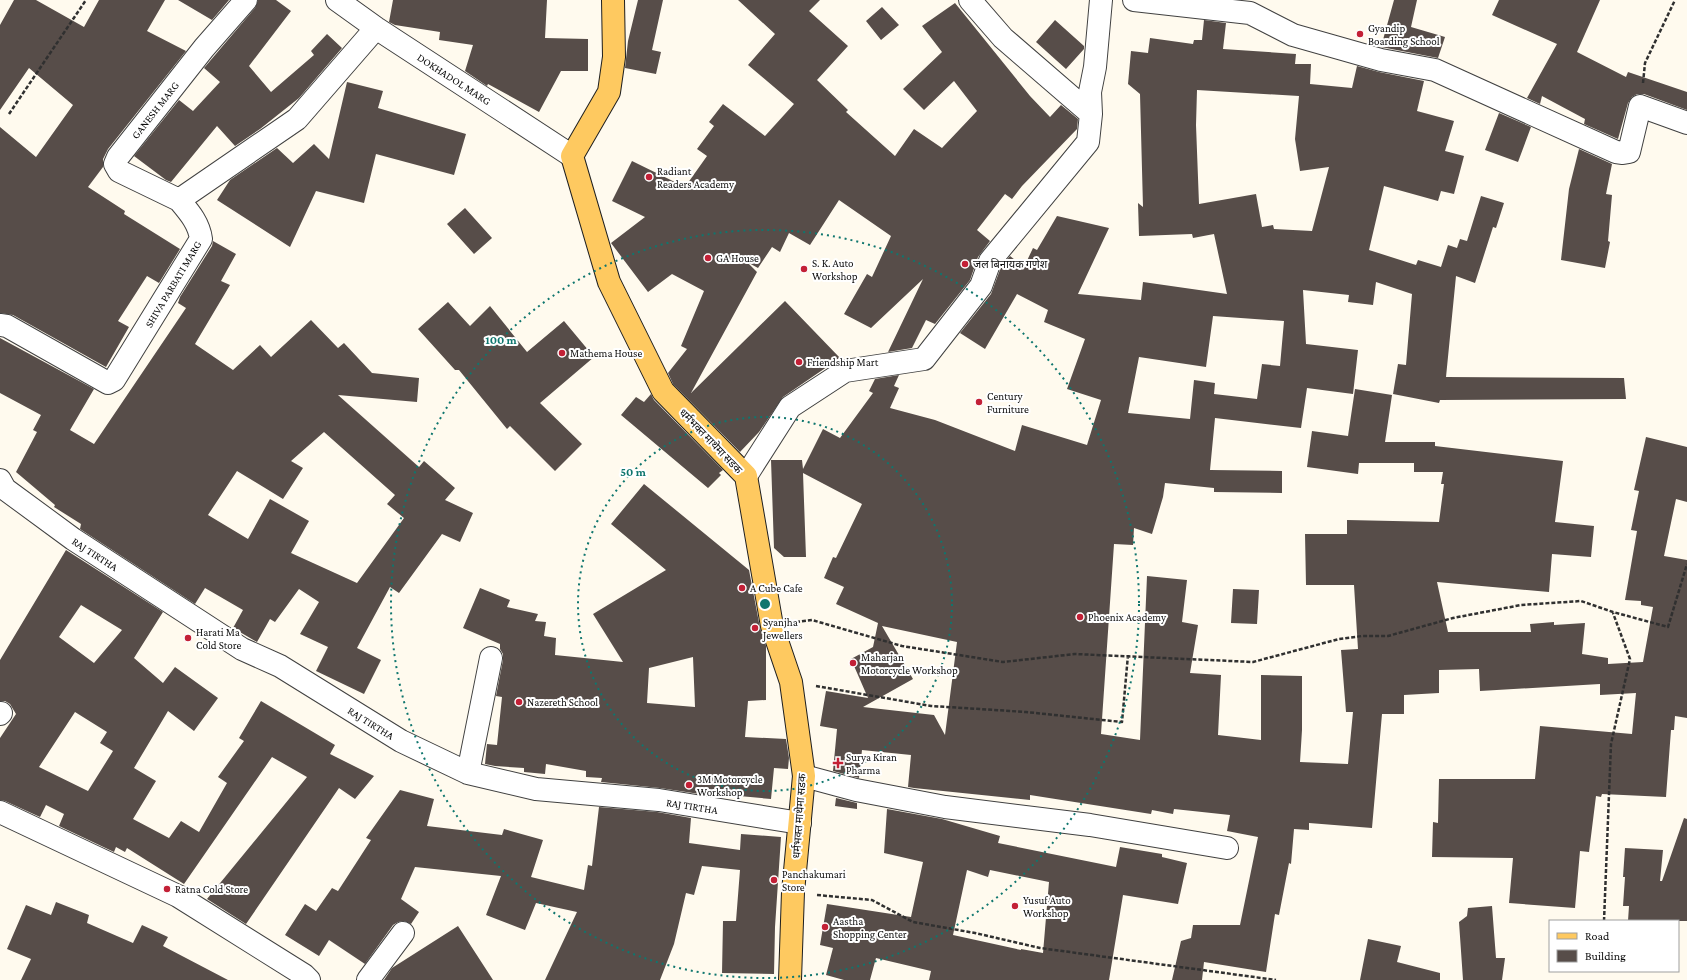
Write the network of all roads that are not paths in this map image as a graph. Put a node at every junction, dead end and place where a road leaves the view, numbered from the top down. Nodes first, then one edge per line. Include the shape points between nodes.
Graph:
1 (246, 0) edge
2 (338, 0) edge
3 (613, 0) edge
4 (970, 0) edge
5 (1101, 0) edge
6 (1134, 0) edge
7 (376, 28) junction
8 (1091, 114) junction
9 (1687, 123) edge
10 (572, 156) junction
11 (179, 200) junction
12 (0, 325) edge
13 (746, 476) junction
14 (0, 480) edge
15 (491, 658) dead end
16 (468, 773) junction
17 (804, 776) junction
18 (0, 812) edge
19 (800, 824) junction
20 (1227, 848) dead end
21 (403, 933) dead end
22 (309, 980) edge
23 (368, 980) edge
24 (790, 980) edge

1 - 11 street, GANESH MARG via 204,48 115,164 119,171
2 - 7 street, DOKHADOL MARG
3 - 10 main road via 614,57 609,92
4 - 8 street via 1003,38
5 - 8 street via 1090,92
6 - 9 street via 1250,13 1293,35 1381,60 1435,70 1616,152 1629,152 1640,106
7 - 10 street, DOKHADOL MARG
7 - 11 street via 297,119
8 - 13 street via 1088,142 990,261 982,286 924,359 845,371 790,407
10 - 13 main road, धर्मभक्त माथेमा सडक via 609,282 663,391
11 - 12 street, SHIVA PARBATI MARG via 192,215 201,239 114,380 108,383 7,326
13 - 17 main road, धर्मभक्त माथेमा सडक via 772,626 791,682
14 - 16 street, RAJ TIRTHA via 5,489 73,539 242,649 280,666 402,741
15 - 16 street
16 - 19 street, RAJ TIRTHA via 536,789 658,800
17 - 19 main road, धर्मभक्त माथेमा सडक
17 - 20 street via 856,790 945,807 1090,825
18 - 22 street via 178,896
19 - 24 main road, धर्मभक्त माथेमा सडक via 793,892
21 - 23 street

